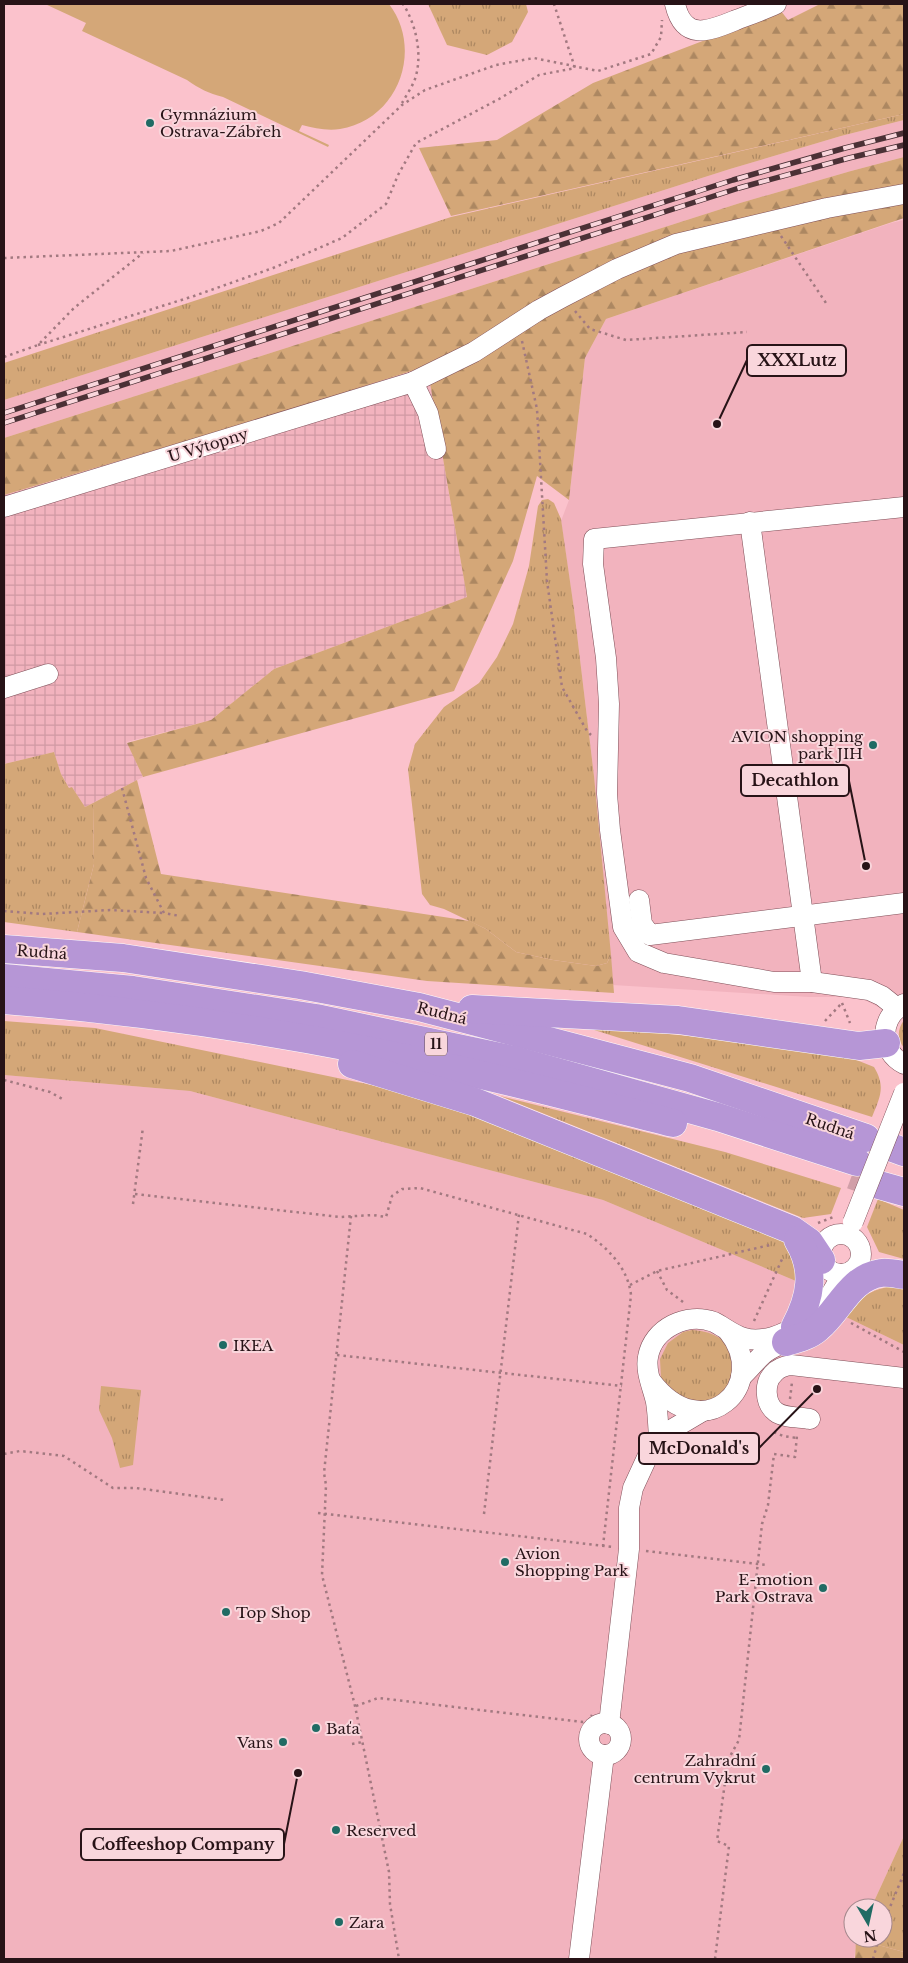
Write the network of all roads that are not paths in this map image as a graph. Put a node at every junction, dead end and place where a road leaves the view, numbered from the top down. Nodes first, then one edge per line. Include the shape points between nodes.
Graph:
1 (675, 5) edge
2 (768, 5) edge
3 (904, 194) edge
4 (413, 382) junction
5 (436, 449) dead end
6 (4, 507) edge
7 (904, 507) edge
8 (750, 522) junction
9 (48, 674) dead end
10 (4, 688) edge
11 (639, 900) dead end
12 (904, 903) edge
13 (803, 917) junction
14 (4, 950) edge
15 (4, 978) edge
16 (812, 982) junction
17 (4, 1000) edge
18 (901, 1006) edge
19 (419, 1007) junction
20 (154, 1016) junction
21 (886, 1043) junction
22 (904, 1064) edge
23 (904, 1092) edge
24 (858, 1158) junction
25 (846, 1224) junction
26 (792, 1230) junction
27 (836, 1268) junction
28 (904, 1271) edge
29 (904, 1275) edge
30 (728, 1331) junction
31 (791, 1334) junction
32 (741, 1377) junction
33 (904, 1378) edge
34 (651, 1382) junction
35 (703, 1411) junction
36 (805, 1418) road end
37 (659, 1437) junction
38 (579, 1959) edge

1 - 2 street via 686,26 709,31
3 - 4 street, U Výtopny via 770,220 676,244 563,297 474,352
4 - 5 street via 428,413
4 - 6 street, U Výtopny
7 - 8 street
8 - 13 street
8 - 16 street via 594,539 593,564 609,704 608,803 623,927 638,952 664,963 774,982
9 - 10 street
11 - 13 street via 642,924 650,935
12 - 13 street
13 - 16 street
14 - 19 highway, Rudná / 11 via 123,958
15 - 24 highway, Rudná / 11 via 133,990 316,1018 514,1060
16 - 18 street via 869,990
17 - 20 highway
18 - 21 street via 886,1024
19 - 21 highway via 678,1020 859,1046
19 - 24 highway, Rudná / 11 via 690,1078
20 - 24 highway via 302,1039 460,1070 778,1149
20 - 26 highway via 294,1047 475,1102
21 - 22 street via 895,1058
23 - 25 street, bridge
25 - 27 street via 821,1248
25 - 27 street via 861,1248 861,1260
26 - 27 highway
26 - 31 highway via 807,1260 809,1292 805,1308
27 - 28 highway via 878,1264
27 - 31 street via 812,1323 801,1333
29 - 31 highway via 881,1273 862,1281 846,1294 818,1328 803,1337
30 - 31 street via 756,1339
30 - 32 street via 738,1345
30 - 34 street via 714,1323 691,1319 668,1327 658,1335 648,1357
31 - 32 street via 762,1353
32 - 35 street via 732,1397 714,1409
33 - 36 street via 791,1365 781,1368 770,1378 768,1400 776,1412
34 - 35 street via 681,1408
34 - 37 street
35 - 37 street
37 - 38 street via 636,1479 631,1496 629,1549 601,1719 589,1735 591,1747 604,1755

